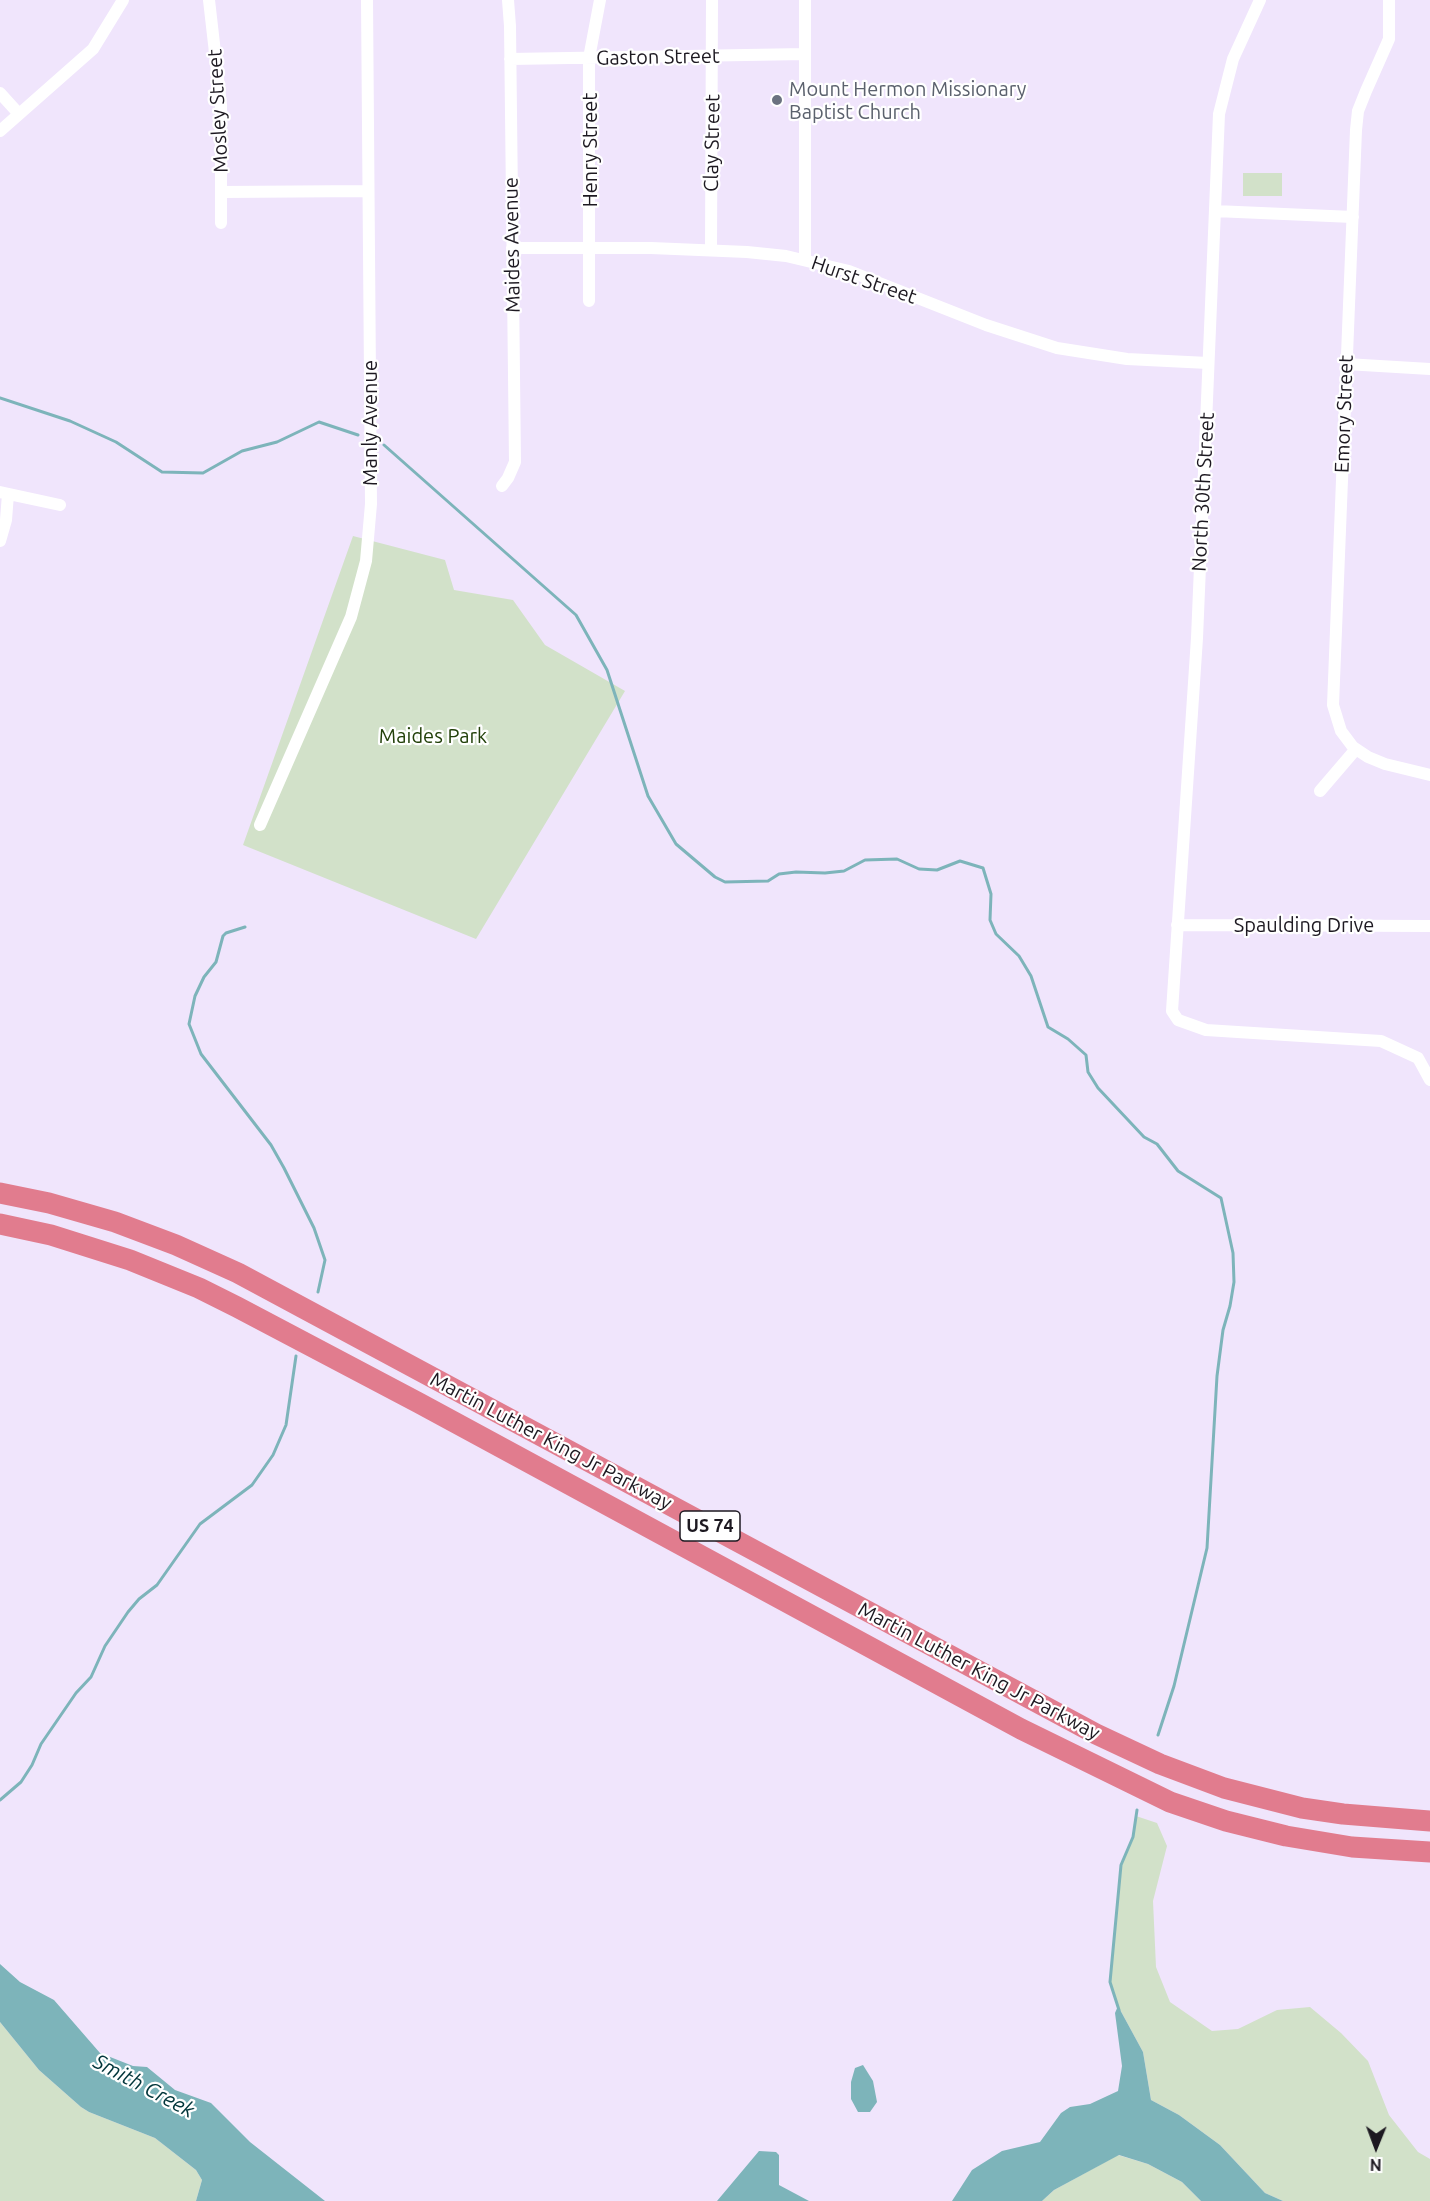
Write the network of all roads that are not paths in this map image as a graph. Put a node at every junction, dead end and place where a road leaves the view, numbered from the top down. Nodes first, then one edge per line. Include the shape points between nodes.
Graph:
1 (123, 0) edge
2 (209, 0) edge
3 (367, 0) edge
4 (508, 0) edge
5 (600, 0) edge
6 (712, 0) edge
7 (805, 0) edge
8 (1260, 0) edge
9 (1389, 0) edge
10 (805, 54) junction
11 (713, 56) junction
12 (590, 58) junction
13 (510, 59) junction
14 (0, 93) edge
15 (19, 114) junction
16 (0, 131) edge
17 (368, 191) junction
18 (222, 192) junction
19 (1215, 211) junction
20 (1353, 217) junction
21 (221, 223) dead end
22 (512, 248) junction
23 (590, 248) junction
24 (711, 250) junction
25 (805, 260) junction
26 (589, 301) dead end
27 (1208, 363) junction
28 (1347, 364) junction
29 (1430, 369) edge
30 (502, 486) dead end
31 (4, 493) edge
32 (60, 504) dead end
33 (0, 541) edge
34 (1356, 749) junction
35 (1430, 775) edge
36 (1320, 791) dead end
37 (260, 825) dead end
38 (1177, 925) junction
39 (1430, 926) edge
40 (1430, 1080) edge
41 (0, 1193) edge
42 (0, 1224) edge
43 (1430, 1821) edge
44 (1430, 1852) edge

1 - 15 street via 93,49
2 - 18 street, Mosley Street via 220,91
3 - 17 street, Manly Avenue
4 - 13 street, Maides Avenue
5 - 12 street, Henry Street
6 - 11 street, Clay Street
7 - 10 street
8 - 19 street, North 30th Street via 1233,59 1221,100
9 - 20 street, Emory Street via 1389,39 1357,116
10 - 11 street, Gaston Street
10 - 25 street
11 - 12 street, Gaston Street
11 - 24 street, Clay Street
12 - 13 street, Gaston Street
12 - 23 street, Henry Street
13 - 22 street, Maides Avenue
14 - 15 street
15 - 16 street
17 - 18 street
17 - 37 street, Manly Avenue via 370,504 366,561 351,617
18 - 21 street, Mosley Street
19 - 20 street
19 - 27 street, North 30th Street
20 - 28 street, Emory Street
22 - 23 street, Hurst Street
22 - 30 street, Maides Avenue via 514,462
23 - 24 street, Hurst Street
23 - 26 street, Henry Street
24 - 25 street, Hurst Street
25 - 27 street, Hurst Street via 849,271 1057,348 1127,359
27 - 38 street, North 30th Street via 1196,647
28 - 29 street
28 - 34 street, Emory Street via 1332,694 1341,731
31 - 32 street
31 - 33 street via 6,520
34 - 35 street, Emory Street via 1385,764
34 - 36 street
38 - 39 street, Spaulding Drive
38 - 40 street, North 30th Street via 1172,1011 1178,1020 1206,1030 1381,1041 1418,1058
41 - 43 highway, Martin Luther King Jr Parkway / US 74 via 115,1222 238,1273 1150,1760 1224,1788 1282,1803 1343,1814
42 - 44 highway, Martin Luther King Jr Parkway / US 74 via 51,1235 130,1260 199,1288 1021,1729 1170,1802 1286,1836 1352,1847

